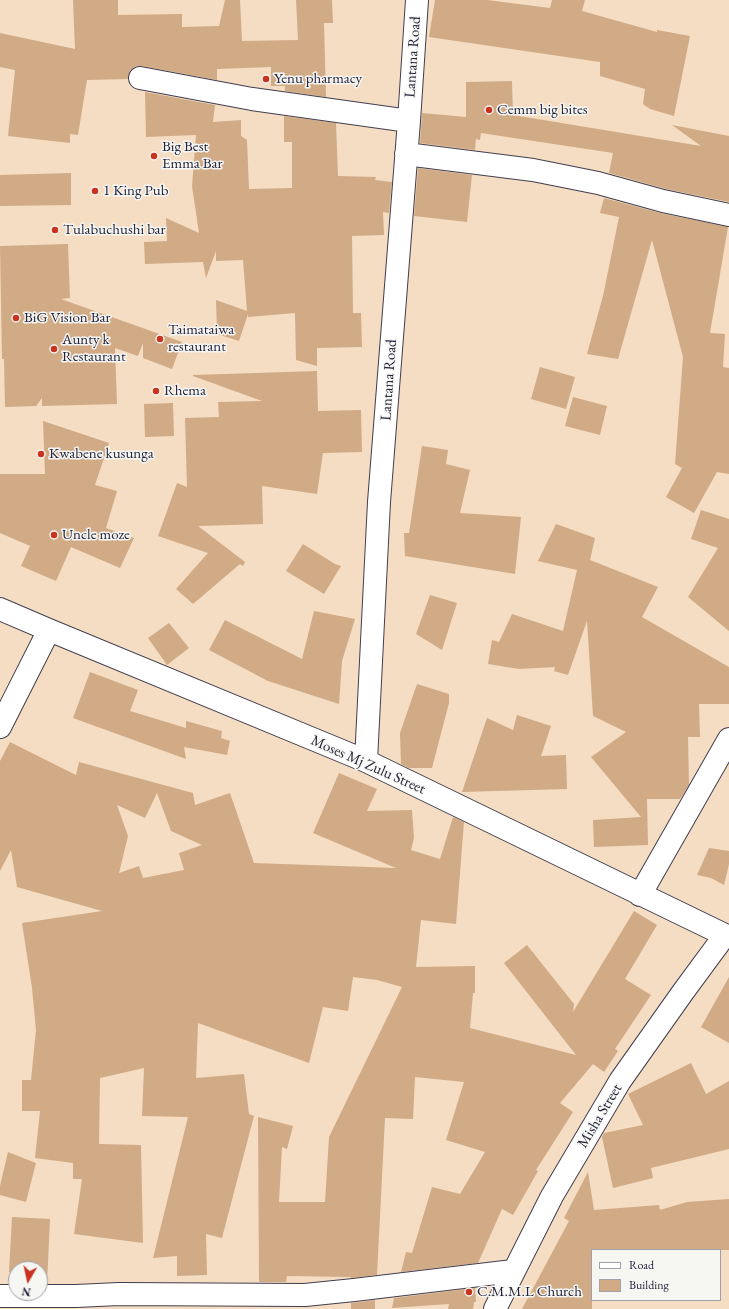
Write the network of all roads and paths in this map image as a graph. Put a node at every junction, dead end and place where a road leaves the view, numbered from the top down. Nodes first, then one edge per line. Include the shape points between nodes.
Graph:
1 (417, 0) edge
2 (140, 78) dead end
3 (409, 121) junction
4 (406, 154) junction
5 (729, 215) edge
6 (0, 609) edge
7 (49, 630) junction
8 (0, 727) edge
9 (729, 739) edge
10 (366, 761) junction
11 (640, 895) junction
12 (727, 936) edge
13 (513, 1271) junction
14 (0, 1296) edge
15 (494, 1309) edge

1 - 3 street, Lantana Road
2 - 3 street via 252,99
3 - 4 street, Lantana Road
4 - 5 street via 532,170 598,183 663,201
4 - 10 street, Lantana Road via 379,502
6 - 7 street, Moses Mj Zulu Street
7 - 8 street
7 - 10 street, Moses Mj Zulu Street
9 - 11 street
10 - 11 street, Moses Mj Zulu Street
11 - 12 street, Moses Mj Zulu Street
12 - 13 street, Misha Street via 683,992 620,1081 552,1196
13 - 14 street via 305,1295
13 - 15 street, Misha Street

